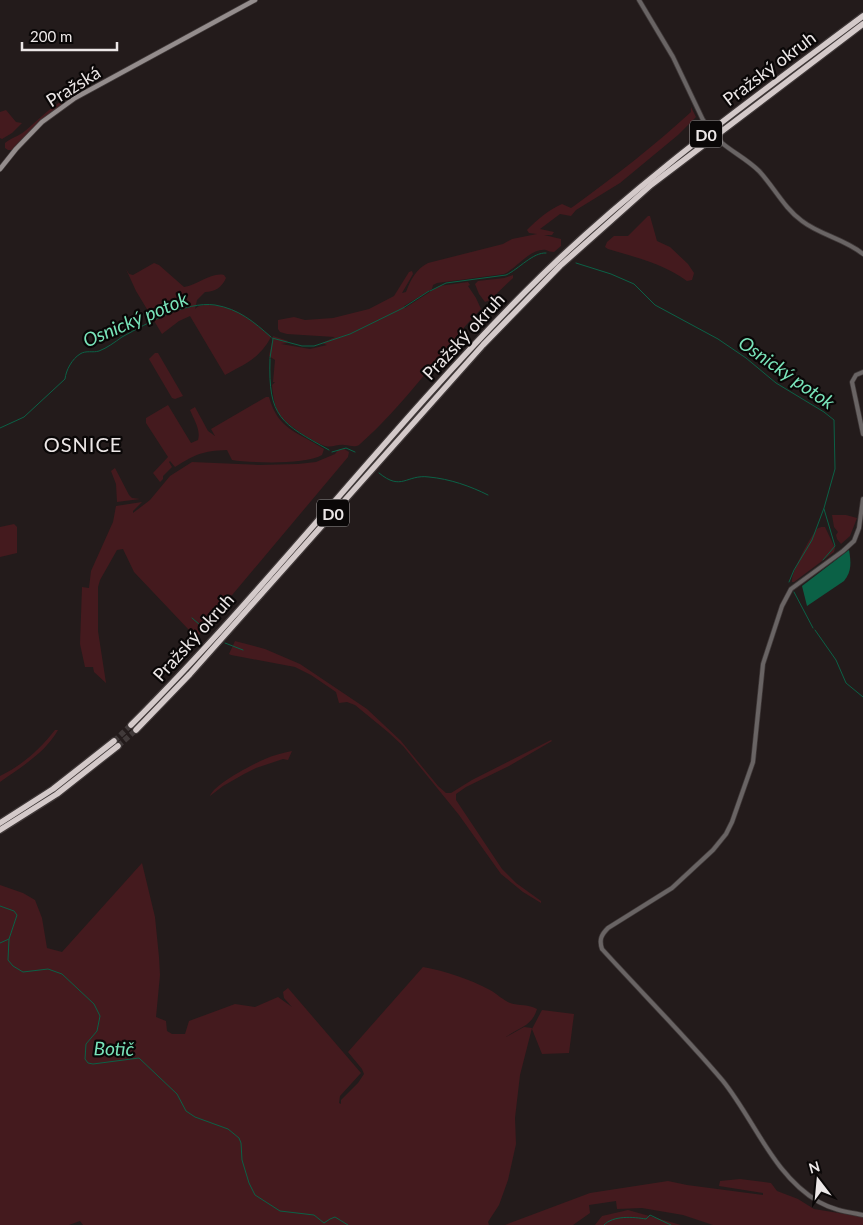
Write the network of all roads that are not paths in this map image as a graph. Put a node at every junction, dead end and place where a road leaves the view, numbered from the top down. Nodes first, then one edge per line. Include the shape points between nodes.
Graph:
1 (255, 0) edge
2 (638, 0) edge
3 (863, 16) edge
4 (863, 24) edge
5 (0, 170) edge
6 (863, 254) edge
7 (863, 372) edge
8 (863, 434) edge
9 (863, 499) edge
10 (0, 823) edge
11 (0, 830) edge
12 (863, 1215) edge

1 - 5 main road, Pražská via 75,98 42,122
2 - 6 street, bridge via 673,57 703,120 722,143 754,166 800,220
3 - 4 highway, Pražský okruh / D0 via 688,148 626,198 554,264 479,339 134,727 190,674 483,345 560,266 678,164
7 - 8 street via 852,382
9 - 12 street via 854,541 791,590 782,606 762,664 753,762 726,834 672,888 608,928 600,943 725,1084 782,1169 796,1184 819,1202 836,1210
10 - 11 highway via 116,743 57,794

